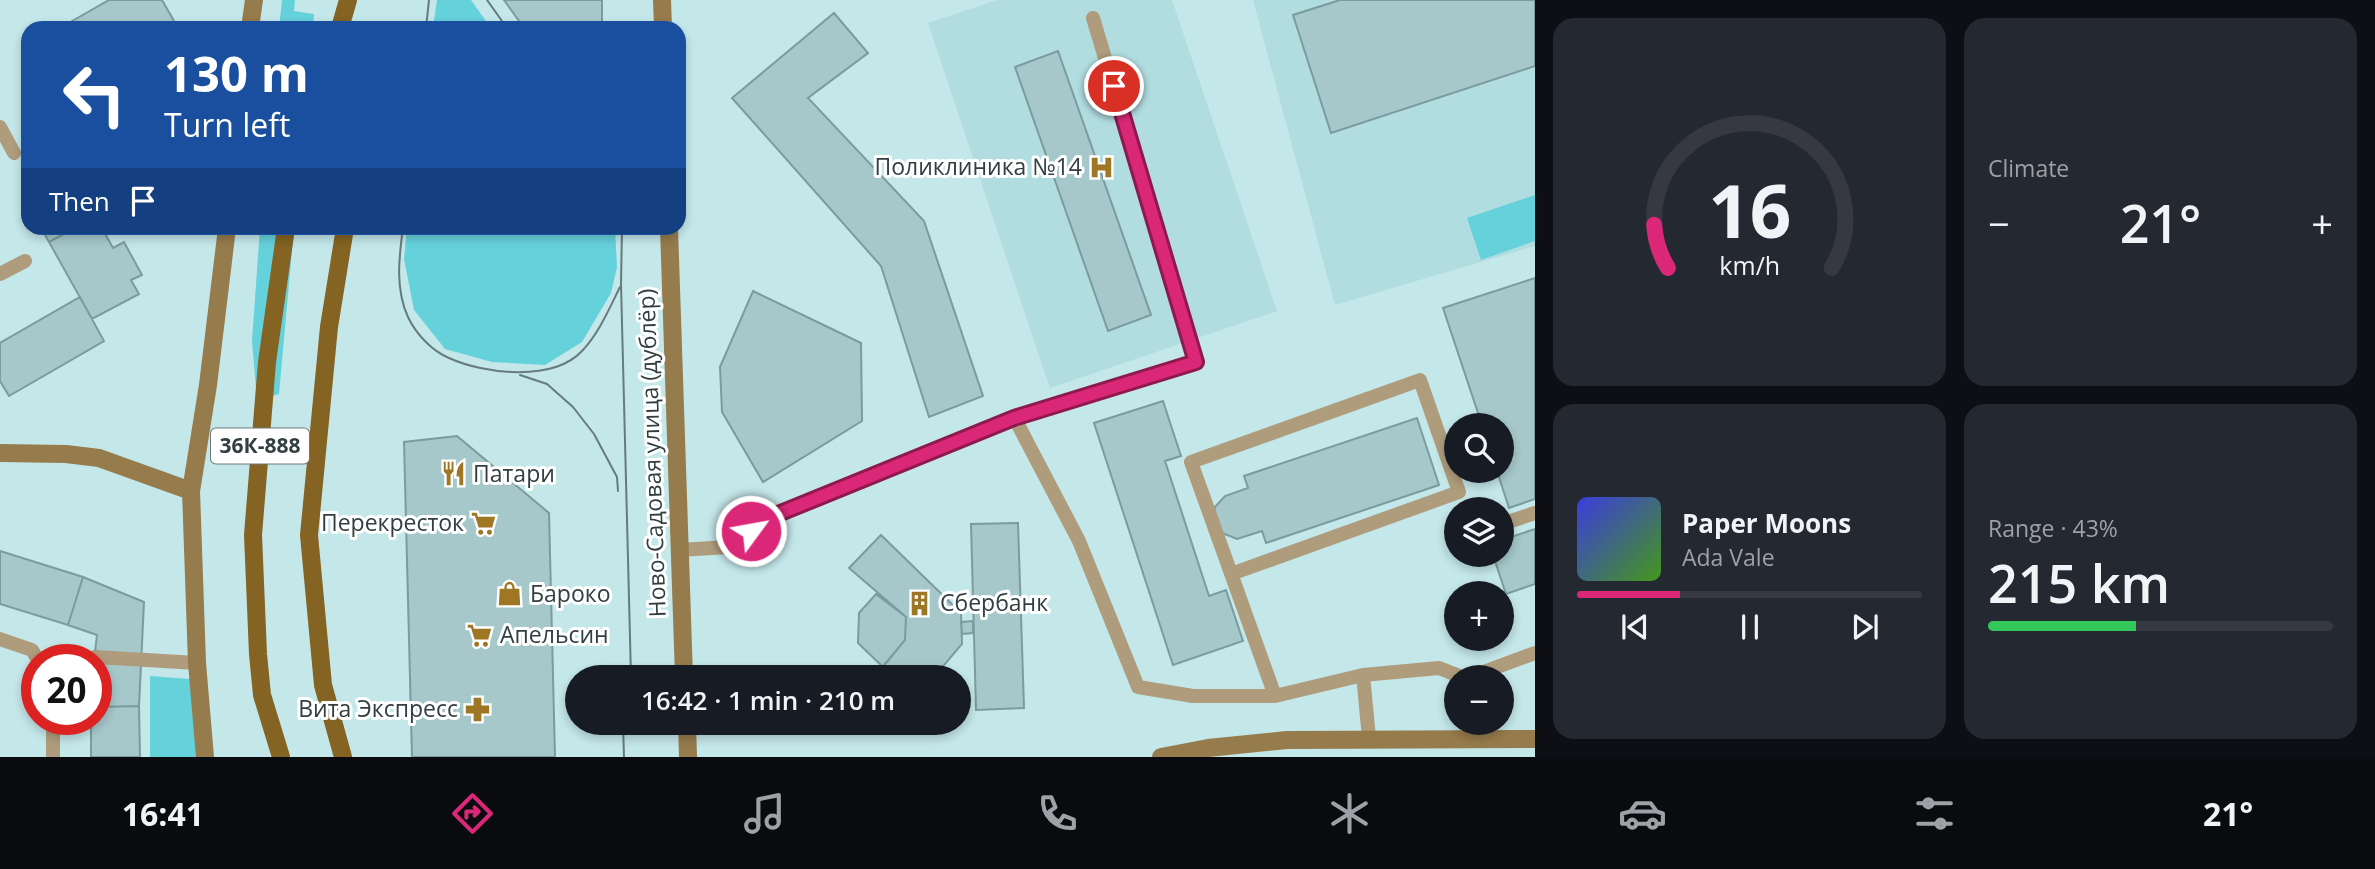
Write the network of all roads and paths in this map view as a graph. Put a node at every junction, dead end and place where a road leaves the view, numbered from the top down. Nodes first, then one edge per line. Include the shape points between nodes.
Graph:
1 (254, 0) edge
2 (348, 0) edge
3 (355, 0) edge
4 (662, 0) edge
5 (1093, 18) dead end
6 (251, 21) edge
7 (342, 21) edge
8 (354, 21) edge
9 (663, 21) edge
10 (0, 127) edge
11 (14, 153) dead end
12 (226, 235) edge
13 (285, 235) edge
14 (344, 235) edge
15 (669, 235) edge
16 (24, 261) dead end
17 (0, 274) edge
18 (1014, 418) junction
19 (0, 453) edge
20 (191, 491) junction
21 (1535, 513) edge
22 (1514, 520) edge
23 (678, 550) junction
24 (1231, 574) junction
25 (0, 639) edge
26 (21, 646) edge
27 (1535, 653) edge
28 (112, 658) edge
29 (197, 663) junction
30 (683, 665) edge
31 (1502, 665) edge
32 (1444, 670) edge
33 (1363, 675) junction
34 (1275, 696) junction
35 (53, 735) edge
36 (687, 735) edge
37 (1369, 738) junction
38 (1535, 739) edge
39 (52, 757) edge
40 (205, 757) edge
41 (281, 757) edge
42 (343, 757) edge
43 (688, 757) edge
44 (1161, 757) edge

1 - 6 main road
2 - 7 main road
3 - 8 main road
4 - 9 main road
5 - 18 lane via 1196,362
10 - 11 lane
12 - 20 main road
13 - 41 main road, 36К-888 via 273,307 253,535 262,695
14 - 42 main road, 36К-888 via 329,327 309,536 323,685
15 - 23 main road, Ново-Садовая улица (дублёр)
16 - 17 lane
18 - 23 lane via 773,516 729,547
18 - 34 lane via 1079,541 1138,687 1193,696
19 - 20 main road via 99,458
20 - 29 main road
21 - 22 lane
23 - 30 main road, Ново-Садовая улица (дублёр)
24 - 24 lane via 1191,462 1420,380 1459,492
24 - 34 lane
25 - 26 lane
27 - 31 lane
28 - 29 lane
29 - 40 main road
32 - 33 lane
33 - 34 lane
33 - 37 lane
35 - 39 lane
36 - 43 main road
37 - 38 main road
37 - 44 main road via 1287,740

